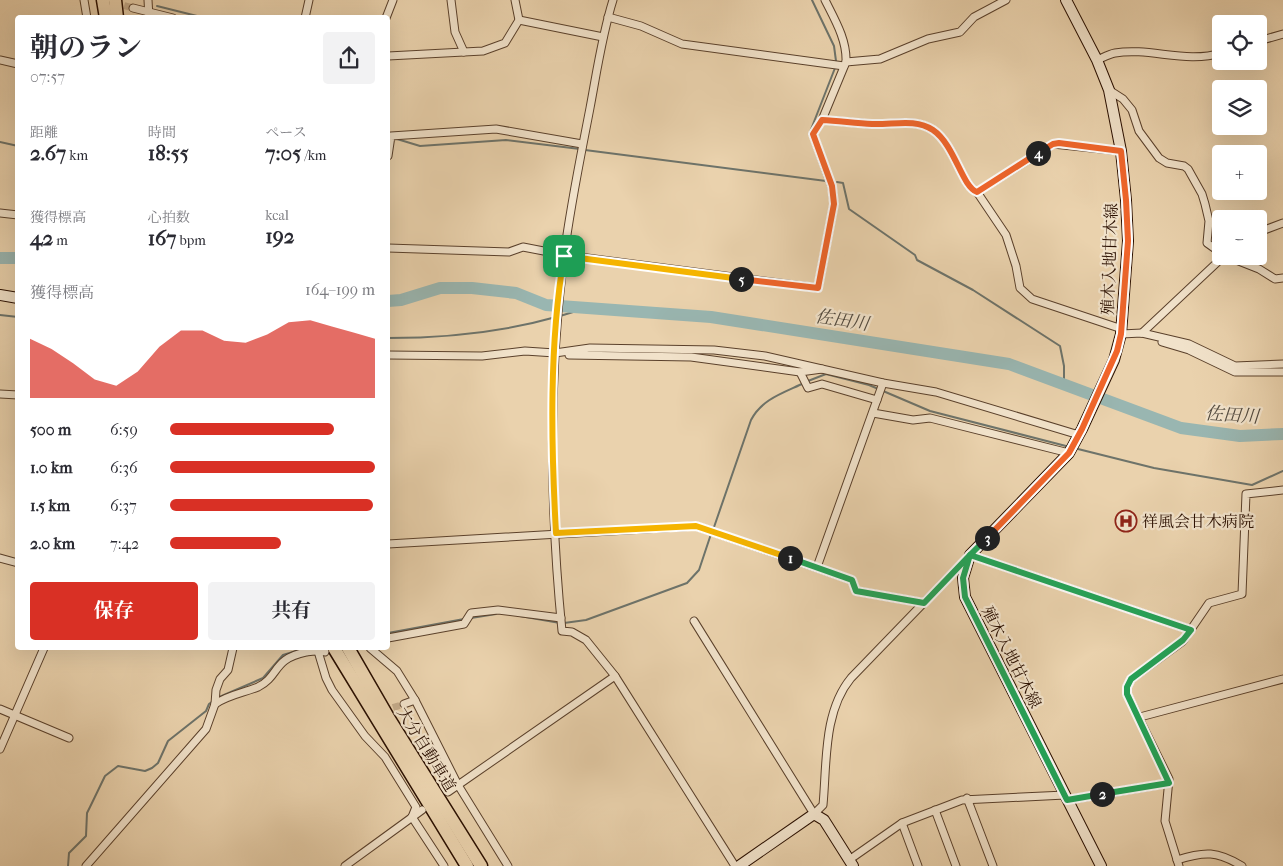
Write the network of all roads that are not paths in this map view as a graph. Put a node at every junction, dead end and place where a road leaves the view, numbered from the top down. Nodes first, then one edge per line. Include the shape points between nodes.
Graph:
1 (84, 0) edge
2 (103, 0) edge
3 (115, 0) edge
4 (148, 0) edge
5 (309, 0) edge
6 (393, 0) edge
7 (451, 0) edge
8 (514, 0) edge
9 (612, 0) edge
10 (825, 0) edge
11 (1006, 0) edge
12 (1066, 0) edge
13 (133, 8) tunnel mouth
14 (86, 15) edge
15 (106, 15) edge
16 (118, 15) edge
17 (149, 15) edge
18 (306, 15) edge
19 (387, 15) edge
20 (608, 18) junction
21 (520, 20) junction
22 (1283, 34) edge
23 (603, 37) junction
24 (1267, 39) edge
25 (464, 52) junction
26 (1212, 54) edge
27 (390, 56) edge
28 (0, 60) edge
29 (1096, 60) junction
30 (15, 63) edge
31 (845, 64) junction
32 (1109, 90) junction
33 (822, 120) junction
34 (390, 143) edge
35 (582, 144) junction
36 (1121, 151) junction
37 (977, 192) junction
38 (0, 213) edge
39 (15, 215) edge
40 (1283, 223) edge
41 (1267, 229) edge
42 (1212, 246) edge
43 (390, 248) edge
44 (564, 256) junction
45 (1215, 265) edge
46 (1249, 265) edge
47 (1283, 278) edge
48 (0, 295) edge
49 (15, 298) edge
50 (1121, 332) junction
51 (1142, 333) junction
52 (1150, 336) junction
53 (632, 349) junction
54 (390, 355) edge
55 (555, 355) junction
56 (616, 356) junction
57 (1283, 364) edge
58 (823, 368) junction
59 (800, 372) junction
60 (1283, 372) edge
61 (880, 391) junction
62 (0, 394) edge
63 (15, 395) edge
64 (872, 413) junction
65 (1081, 432) junction
66 (1069, 453) junction
67 (1283, 490) edge
68 (556, 533) junction
69 (390, 544) edge
70 (970, 555) junction
71 (0, 558) edge
72 (15, 562) edge
73 (817, 567) junction
74 (924, 603) junction
75 (694, 621) dead end
76 (561, 623) junction
77 (1191, 630) junction
78 (390, 638) edge
79 (43, 650) edge
80 (233, 650) edge
81 (319, 650) edge
82 (324, 650) edge
83 (325, 650) edge
84 (349, 650) edge
85 (372, 650) edge
86 (615, 676) junction
87 (1283, 679) edge
88 (415, 700) junction
89 (215, 701) junction
90 (404, 704) tunnel mouth
91 (0, 709) edge
92 (15, 715) junction
93 (1140, 717) junction
94 (69, 738) dead end
95 (0, 750) edge
96 (1169, 783) junction
97 (458, 785) junction
98 (448, 792) dead end
99 (967, 798) junction
100 (1066, 798) junction
101 (422, 810) dead end
102 (935, 810) junction
103 (814, 814) junction
104 (412, 817) junction
105 (902, 823) junction
106 (851, 863) edge
107 (1178, 863) edge
108 (86, 866) edge
109 (345, 866) edge
110 (444, 866) edge
111 (467, 866) edge
112 (481, 866) edge
113 (508, 866) edge
114 (735, 866) edge
115 (740, 866) edge
116 (918, 866) edge
117 (956, 866) edge
118 (993, 866) edge
119 (1101, 866) edge
120 (1242, 866) edge

1 - 14 street
2 - 15 highway
3 - 16 highway
4 - 17 street
5 - 18 street
6 - 19 street
7 - 25 street via 455,32
8 - 21 street
9 - 20 street
10 - 31 street via 843,39
11 - 31 street via 974,17 960,32 928,39 880,59
12 - 29 main road, 殖木入地甘木線
13 - 17 street
20 - 23 street
20 - 31 street via 641,26 682,44
21 - 23 street
21 - 25 street via 505,43 483,51
22 - 24 street
23 - 35 street
25 - 27 street
26 - 29 street via 1194,57 1127,52
28 - 30 street
29 - 32 main road, 殖木入地甘木線
31 - 33 street
32 - 36 main road, 殖木入地甘木線
32 - 42 street via 1132,110 1139,131 1159,158 1188,169 1202,194 1210,221 1208,243
33 - 37 street via 916,123 931,129 943,138 966,184
33 - 44 street via 813,134 832,186 834,204 818,288
34 - 35 street via 391,136 496,129
35 - 44 street
36 - 37 street via 1053,144
36 - 50 main road, 殖木入地甘木線 via 1128,241
37 - 50 street via 1006,234 1022,292 1032,299
38 - 39 street
40 - 41 street
43 - 44 street via 509,252 523,247
44 - 55 street
45 - 51 street
46 - 47 street via 1274,279
48 - 49 main road
50 - 51 street
50 - 65 main road, 殖木入地甘木線 via 1114,360
51 - 52 street
52 - 57 street via 1189,344 1235,366
52 - 60 street via 1235,372
53 - 55 street via 590,348
53 - 56 street
53 - 58 street via 714,350
54 - 55 street via 482,356 526,351
55 - 56 street
55 - 68 street via 551,442
56 - 59 street via 691,357
58 - 59 street
58 - 61 street
59 - 61 street via 808,388 822,384
61 - 64 street
61 - 65 street via 936,392
62 - 63 street
64 - 66 street via 913,420 930,418
64 - 73 street
65 - 66 main road, 殖木入地甘木線
66 - 70 main road, 殖木入地甘木線
67 - 77 street via 1246,494 1243,591 1209,603
68 - 69 street
68 - 73 street via 696,526
68 - 76 street
70 - 74 street
70 - 77 street
70 - 100 main road, 殖木入地甘木線 via 963,578 965,597
71 - 72 street
73 - 74 street via 852,580 856,591
74 - 103 street via 840,693 831,717 823,805
75 - 103 street
76 - 78 street via 498,610 471,613 464,624
76 - 86 street via 562,631 572,632 586,640
77 - 93 street via 1183,640 1128,682 1127,694
79 - 92 street
80 - 89 street
81 - 89 street via 290,656 258,686
82 - 104 street via 326,678 332,690 365,736 385,757 416,807
83 - 111 highway, 大分自動車道
84 - 112 highway, 大分自動車道
85 - 88 street via 397,671
86 - 97 street
86 - 114 street
87 - 93 street
88 - 90 street
88 - 97 street
89 - 108 street via 206,729
91 - 92 street
92 - 94 street
92 - 95 street
93 - 96 street
96 - 100 street
96 - 107 street via 1165,821
97 - 98 street
97 - 113 street
99 - 100 street
99 - 102 street
99 - 118 street
100 - 119 main road, 殖木入地甘木線
101 - 104 street
102 - 105 street
102 - 117 street
103 - 106 main road via 824,820
103 - 115 main road
104 - 109 street
104 - 110 street
105 - 106 street
105 - 116 street
107 - 120 street via 1199,853 1212,853 1230,858

